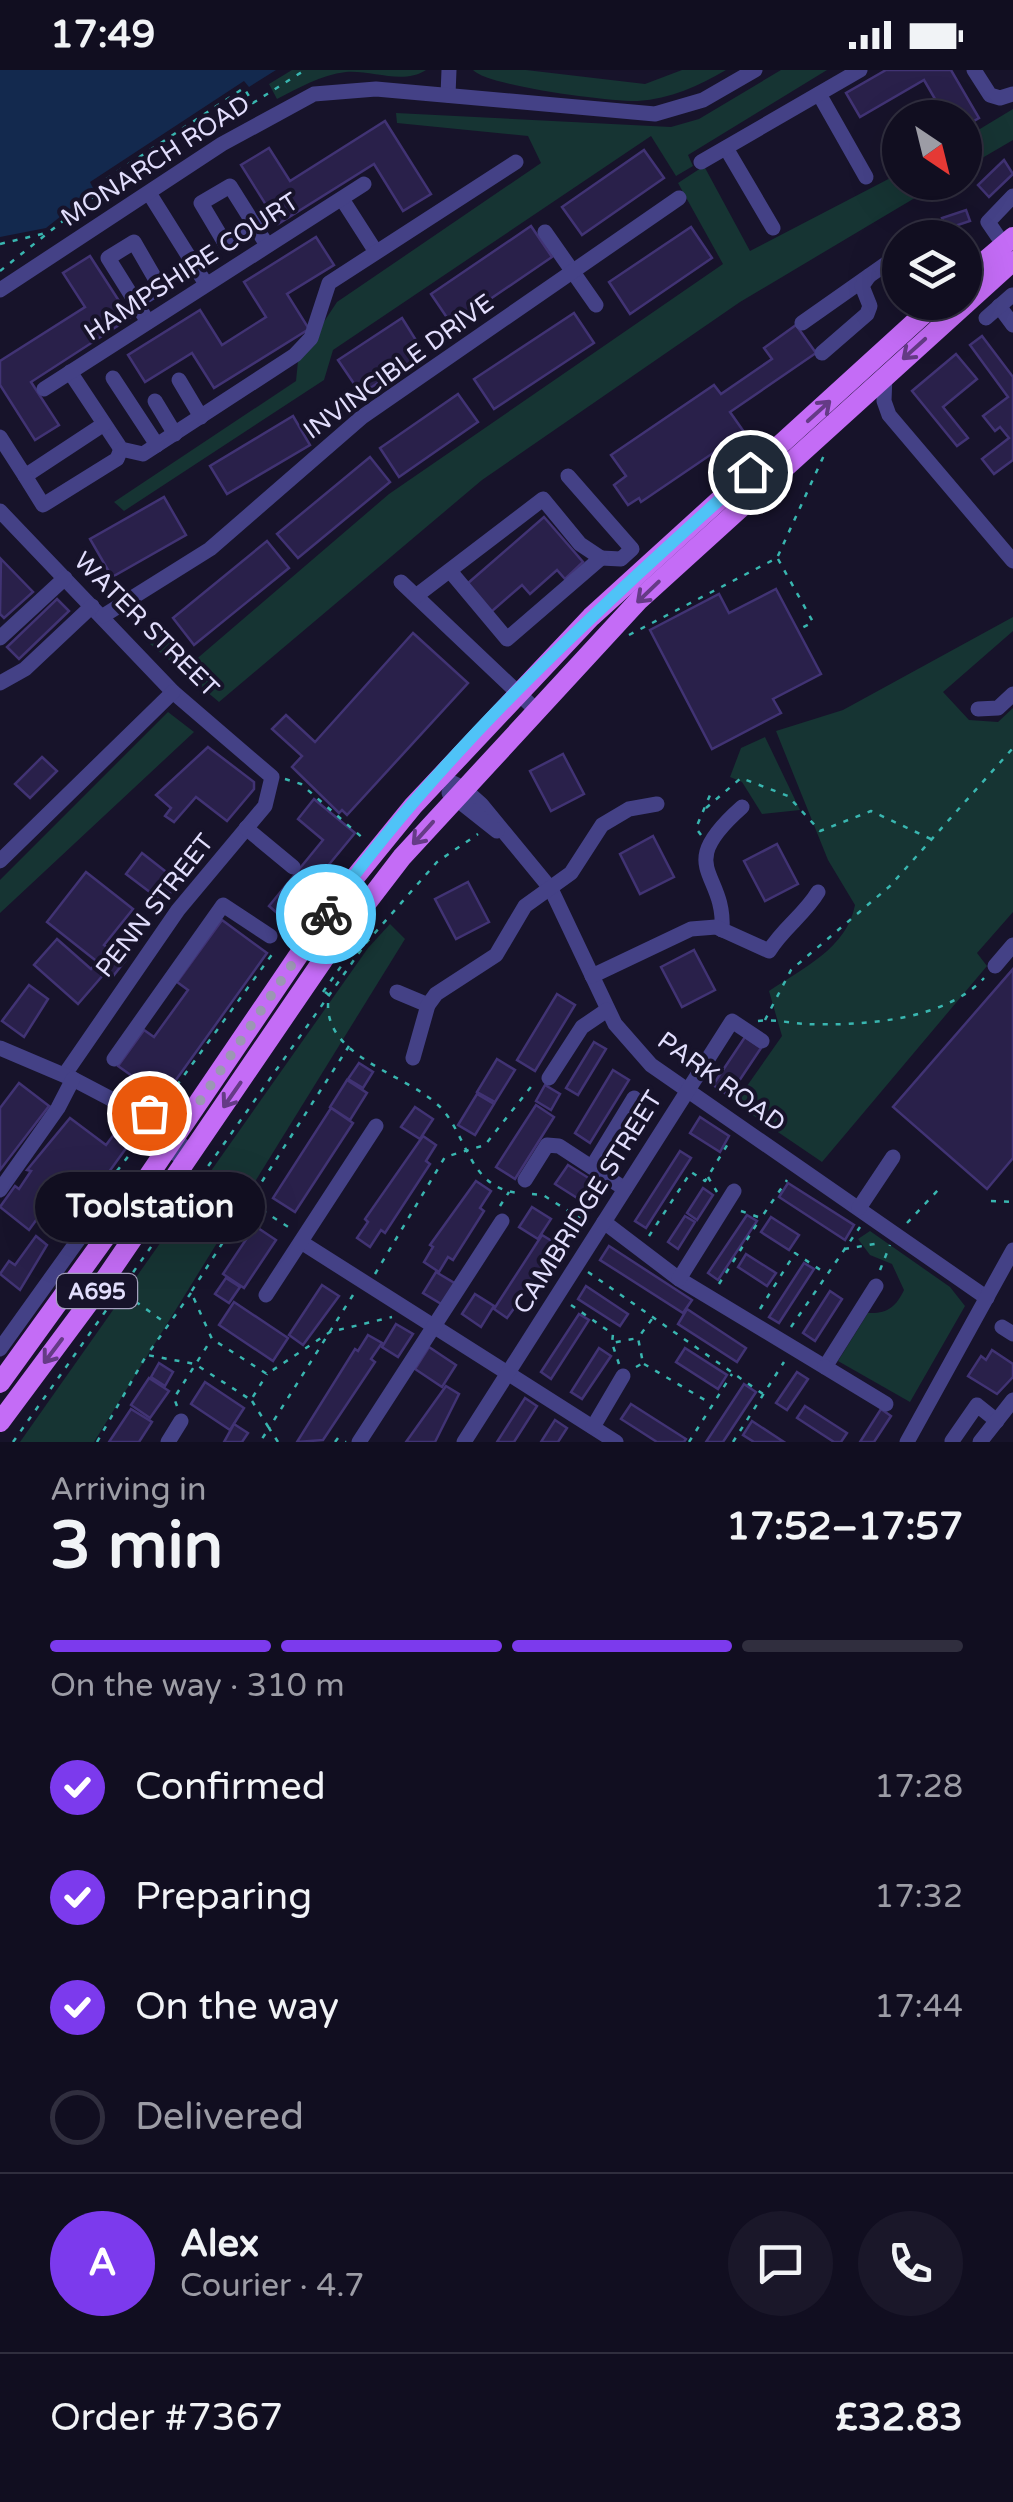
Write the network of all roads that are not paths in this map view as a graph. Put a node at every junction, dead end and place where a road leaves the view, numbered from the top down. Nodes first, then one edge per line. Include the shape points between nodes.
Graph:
1 (450, 70) edge
2 (755, 70) edge
3 (860, 70) edge
4 (974, 70) edge
5 (819, 94) junction
6 (1013, 94) edge
7 (448, 95) junction
8 (726, 148) junction
9 (516, 162) dead end
10 (702, 162) dead end
11 (866, 177) dead end
12 (364, 184) dead end
13 (149, 193) junction
14 (1013, 196) edge
15 (679, 198) dead end
16 (342, 199) junction
17 (255, 226) dead end
18 (773, 228) dead end
19 (545, 232) dead end
20 (267, 245) junction
21 (1010, 247) edge
22 (376, 252) junction
23 (982, 266) edge
24 (882, 267) edge
25 (573, 271) junction
26 (869, 276) junction
27 (206, 284) junction
28 (0, 290) edge
29 (1012, 295) edge
30 (135, 303) dead end
31 (596, 304) dead end
32 (999, 306) junction
33 (986, 318) dead end
34 (918, 320) edge
35 (148, 322) junction
36 (802, 323) dead end
37 (1013, 325) edge
38 (822, 353) dead end
39 (70, 372) junction
40 (885, 375) junction
41 (113, 378) dead end
42 (179, 380) dead end
43 (44, 389) dead end
44 (156, 402) dead end
45 (849, 408) junction
46 (890, 416) junction
47 (201, 417) junction
48 (104, 424) junction
49 (175, 434) junction
50 (0, 437) edge
51 (157, 445) junction
52 (121, 449) junction
53 (25, 476) junction
54 (568, 476) dead end
55 (0, 510) edge
56 (601, 558) junction
57 (1013, 560) edge
58 (450, 571) junction
59 (64, 578) junction
60 (401, 582) dead end
61 (416, 596) junction
62 (97, 611) junction
63 (0, 638) edge
64 (0, 683) edge
65 (173, 692) junction
66 (518, 693) junction
67 (1013, 694) edge
68 (536, 708) junction
69 (978, 709) dead end
70 (268, 772) joint
71 (439, 776) junction
72 (458, 793) junction
73 (657, 804) dead end
74 (742, 807) dead end
75 (246, 828) junction
76 (0, 860) edge
77 (293, 867) dead end
78 (550, 888) junction
79 (818, 892) dead end
80 (178, 910) junction
81 (204, 929) junction
82 (722, 930) junction
83 (270, 936) dead end
84 (1013, 944) edge
85 (769, 951) junction
86 (995, 966) road end
87 (761, 970) dead end
88 (592, 976) junction
89 (123, 986) junction
90 (397, 992) dead end
91 (152, 1004) junction
92 (428, 1006) junction
93 (607, 1010) junction
94 (762, 1042) dead end
95 (0, 1048) edge
96 (414, 1058) dead end
97 (114, 1059) dead end
98 (69, 1077) junction
99 (549, 1078) road end
100 (688, 1089) junction
101 (634, 1098) dead end
102 (200, 1101) junction
103 (114, 1103) junction
104 (134, 1111) junction
105 (376, 1126) dead end
106 (171, 1144) junction
107 (189, 1157) junction
108 (894, 1157) dead end
109 (592, 1167) junction
110 (524, 1180) road end
111 (625, 1189) junction
112 (0, 1190) edge
113 (734, 1192) dead end
114 (128, 1206) junction
115 (863, 1211) junction
116 (502, 1221) road end
117 (601, 1226) junction
118 (302, 1240) junction
119 (1013, 1250) edge
120 (93, 1254) junction
121 (65, 1258) junction
122 (679, 1280) junction
123 (876, 1286) road end
124 (266, 1296) dead end
125 (987, 1298) junction
126 (24, 1314) junction
127 (434, 1326) junction
128 (30, 1342) junction
129 (0, 1349) edge
130 (824, 1366) junction
131 (508, 1374) junction
132 (623, 1376) road end
133 (0, 1383) edge
134 (886, 1404) dead end
135 (1007, 1413) edge
136 (181, 1421) road end
137 (0, 1422) edge
138 (593, 1427) junction
139 (168, 1442) edge
140 (359, 1442) edge
141 (464, 1442) edge
142 (616, 1442) edge
143 (907, 1442) edge
144 (952, 1442) edge
145 (980, 1442) edge

1 - 7 street
2 - 7 street, MONARCH ROAD via 704,100 656,114
3 - 5 street
4 - 6 street via 990,95
5 - 8 street
5 - 11 street
7 - 13 street, MONARCH ROAD via 376,89 314,94
8 - 10 street
8 - 18 street
9 - 22 street
12 - 16 street, HAMPSHIRE COURT
13 - 27 street
13 - 28 street, MONARCH ROAD
14 - 21 street via 988,222
15 - 25 street, INVINCIBLE DRIVE
16 - 20 street, HAMPSHIRE COURT
16 - 22 street
17 - 20 street
19 - 25 street
20 - 27 street, HAMPSHIRE COURT
21 - 23 main road
21 -> 40 main road, A695
22 - 47 street via 330,283 311,338 295,355
24 - 26 street
25 - 31 street
25 - 62 street, INVINCIBLE DRIVE via 362,416 210,549
26 - 36 street
26 - 38 street via 862,286 867,314
27 - 35 street, HAMPSHIRE COURT
29 - 32 street
30 - 35 street
32 - 33 street
32 - 37 street
66 -> 34 main road, A695 via 614,594
35 - 39 street, HAMPSHIRE COURT
39 - 43 street, HAMPSHIRE COURT
39 - 48 street
40 - 45 main road, A695
40 - 46 street
41 - 51 street
42 - 47 street
44 - 49 street
45 - 46 street
45 -> 68 main road, A695 via 639,600
46 - 57 street
47 - 49 street
48 - 52 street
48 - 53 street
49 - 51 street
50 - 53 street
51 - 52 street via 142,454
52 - 53 street via 43,505
54 - 56 street via 632,549 621,559
55 - 59 street, WATER STREET
56 - 58 street via 580,544 543,499
56 - 58 street via 508,639
58 - 61 street
59 - 62 street, WATER STREET
59 - 63 street
60 - 61 street
61 - 66 street
62 - 64 street, INVINCIBLE DRIVE
62 - 65 street, WATER STREET
65 - 70 street, WATER STREET
65 - 76 street
66 - 68 street
66 - 71 main road, A695
67 - 69 street via 998,708
68 - 72 main road, A695
70 - 75 street, PENN STREET via 271,796
71 - 72 street
71 - 102 main road, A695 via 334,903
72 - 78 street, PARK ROAD
72 -> 107 main road, A695 via 364,903
73 - 78 street via 608,820 571,873
74 - 82 street via 709,846 704,869 723,913
75 - 77 street
75 - 80 street, PENN STREET
78 - 88 street, PARK ROAD
78 - 92 street via 526,906 496,955 443,988
79 - 85 street
80 - 81 street
80 - 89 street, PENN STREET
81 - 83 street via 227,905
81 - 91 street
82 - 85 street
82 - 88 street via 691,929
84 - 86 street
85 - 87 street
88 - 93 street, PARK ROAD
89 - 91 street
89 - 98 street, PENN STREET
90 - 92 street
91 - 97 street
92 - 96 street
93 - 99 street via 582,1027
93 - 100 street, PARK ROAD via 640,1055
94 - 100 street, CAMBRIDGE STREET via 732,1021
95 - 98 street
98 - 103 street
98 - 112 street, PENN STREET via 58,1108
100 - 111 street, CAMBRIDGE STREET
100 - 115 street, PARK ROAD
101 - 109 street
102 - 104 street via 178,1111
102 - 106 main road, A695
103 - 104 street
103 - 106 street
104 - 106 street
105 - 118 street
106 - 107 street
106 - 114 main road, A695
107 -> 137 main road, A695
108 - 115 street
109 - 110 street via 546,1145
109 - 111 street
111 - 117 street, CAMBRIDGE STREET
113 - 122 street
114 - 120 main road, A695
114 - 121 street via 94,1218
115 - 125 street, PARK ROAD
116 - 127 street
117 - 122 street
117 - 131 street, CAMBRIDGE STREET
118 - 124 street
118 - 127 street
119 - 125 street
120 - 121 street
120 - 128 main road, A695
121 - 126 street
122 - 130 street
123 - 130 street
125 - 143 street
126 - 128 street
126 - 129 street
127 - 131 street
127 - 140 street
128 - 133 main road, A695
130 - 134 street
131 - 138 street
131 - 141 street, CAMBRIDGE STREET
132 - 138 street
135 - 144 street via 976,1405
135 - 145 street
136 - 139 street
138 - 142 street

